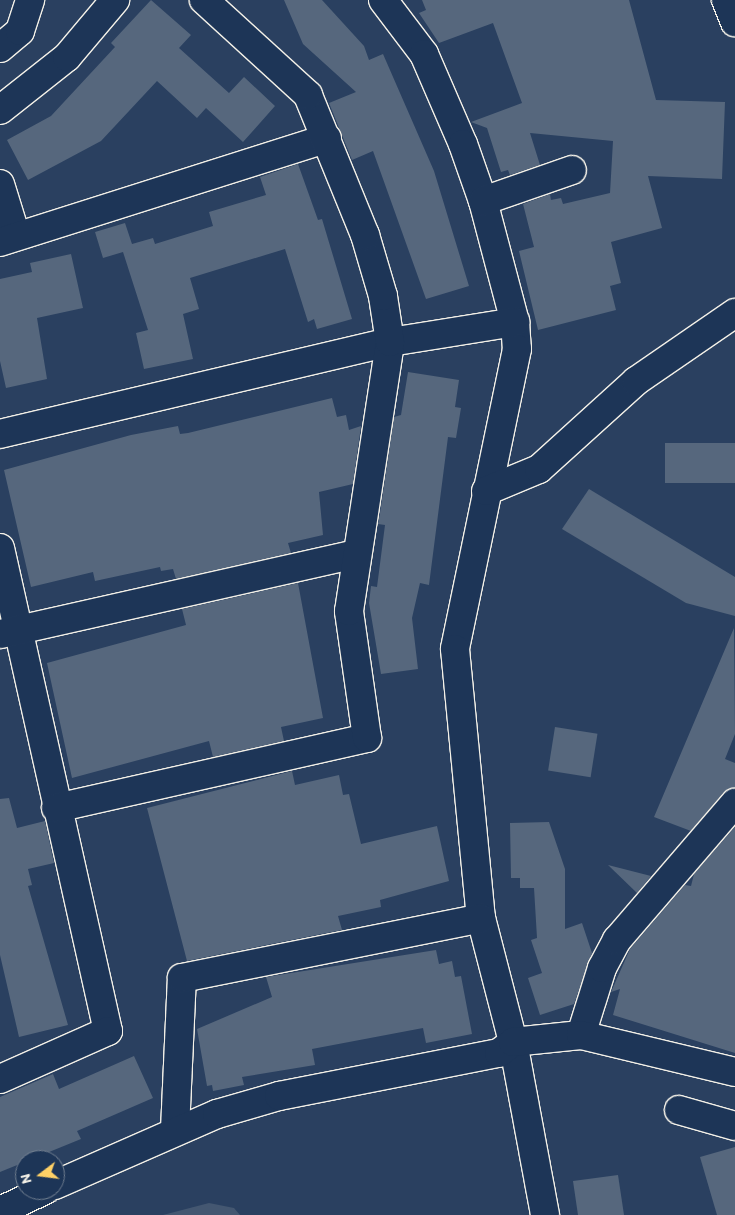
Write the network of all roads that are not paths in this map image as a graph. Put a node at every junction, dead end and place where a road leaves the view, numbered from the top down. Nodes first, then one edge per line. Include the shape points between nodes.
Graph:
1 (30, 0) edge
2 (115, 0) edge
3 (204, 0) edge
4 (384, 0) edge
5 (726, 0) edge
6 (735, 22) edge
7 (0, 48) edge
8 (0, 110) edge
9 (327, 138) junction
10 (572, 170) dead end
11 (0, 184) edge
12 (483, 201) junction
13 (8, 239) edge
14 (735, 313) edge
15 (515, 322) junction
16 (390, 342) junction
17 (0, 434) edge
18 (486, 491) junction
19 (0, 548) edge
20 (355, 554) junction
21 (9, 633) edge
22 (735, 803) edge
23 (56, 808) junction
24 (481, 918) junction
25 (581, 1035) junction
26 (513, 1042) junction
27 (735, 1072) edge
28 (0, 1079) edge
29 (679, 1110) dead end
30 (735, 1126) edge
31 (175, 1130) junction
32 (65, 1180) edge
33 (24, 1200) edge
34 (0, 1211) edge
35 (545, 1215) edge

1 - 7 street via 20,31
2 - 8 street via 67,58
3 - 9 street via 308,95
4 - 12 street via 424,54
5 - 6 street
9 - 13 street
9 - 16 street via 365,236 383,296
10 - 12 street
11 - 13 street
12 - 15 street
14 - 18 street via 636,381 539,469
15 - 16 street
15 - 18 street via 516,349
16 - 17 street
16 - 20 street
18 - 24 street via 455,648
19 - 21 street
20 - 21 street
20 - 23 street via 350,611 368,738
21 - 23 street
22 - 25 street via 617,940 602,968
23 - 28 street via 108,1031
24 - 26 street
24 - 31 street via 182,978
25 - 26 street
25 - 27 street
26 - 31 street via 499,1053 279,1096
26 - 35 street
29 - 30 street
31 - 32 street
33 - 34 street

